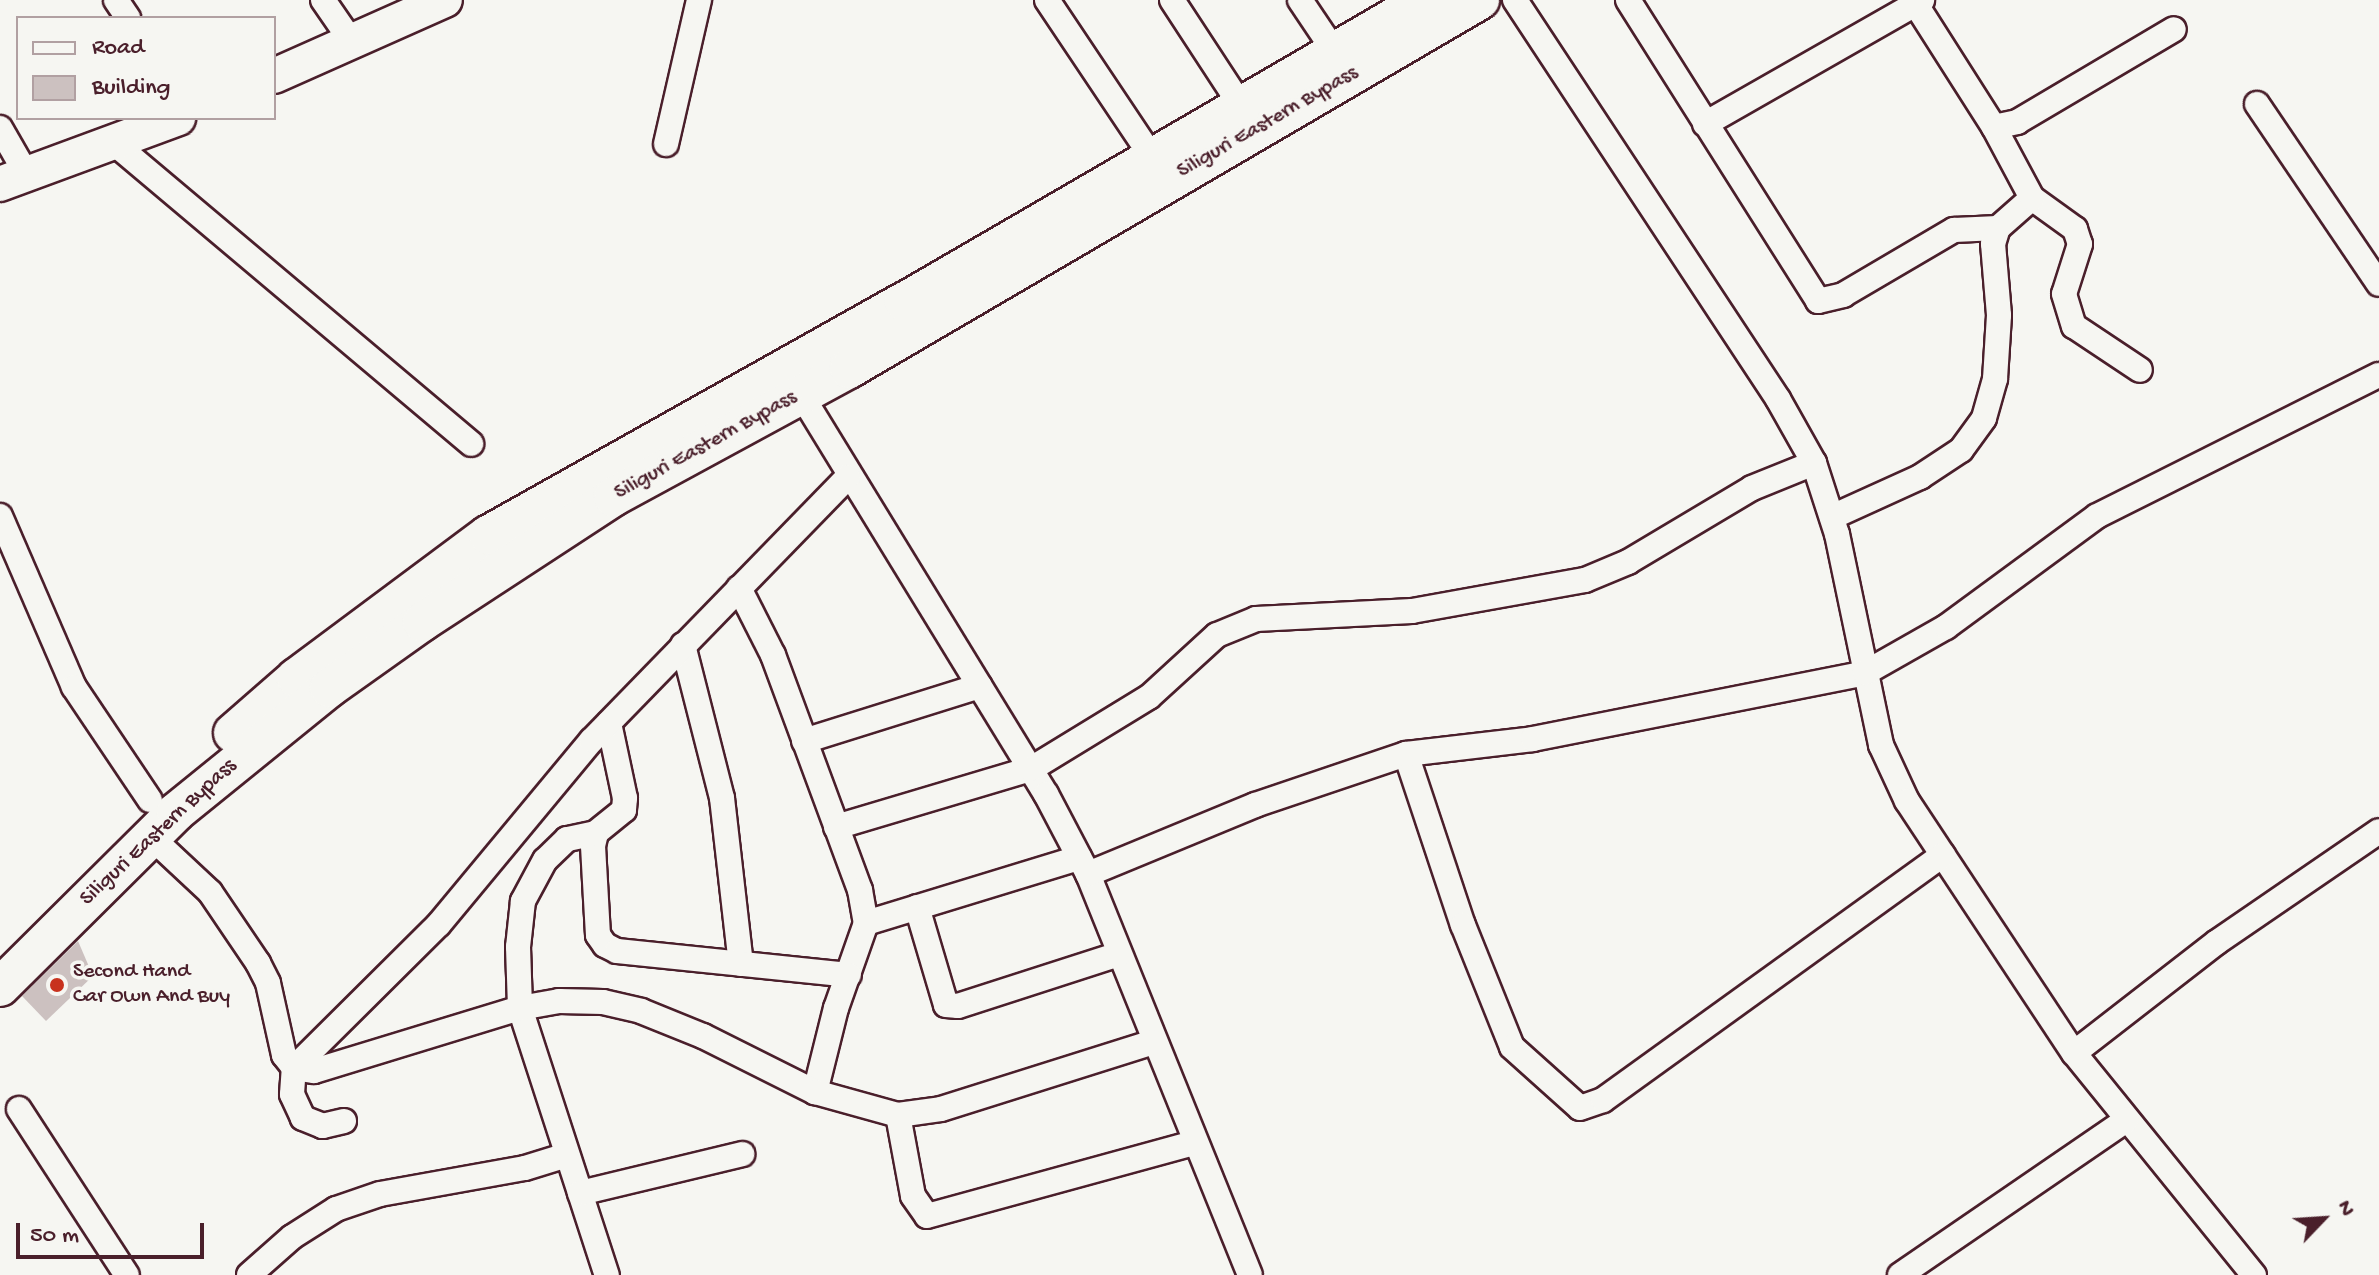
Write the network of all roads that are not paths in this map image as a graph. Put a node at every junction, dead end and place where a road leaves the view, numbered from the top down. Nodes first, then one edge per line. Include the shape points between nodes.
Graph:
1 (323, 0) edge
2 (445, 0) edge
3 (699, 0) edge
4 (1047, 0) edge
5 (1172, 0) edge
6 (1300, 0) edge
7 (1424, 0) edge
8 (1480, 0) edge
9 (1515, 0) edge
10 (1628, 0) edge
11 (1917, 1) edge
12 (2174, 29) dead end
13 (352, 42) junction
14 (1335, 52) junction
15 (276, 75) edge
16 (2257, 104) dead end
17 (1242, 107) junction
18 (173, 120) edge
19 (1705, 124) junction
20 (1994, 127) junction
21 (0, 128) edge
22 (114, 143) junction
23 (666, 144) dead end
24 (1152, 157) junction
25 (14, 180) edge
26 (2032, 198) junction
27 (1998, 228) junction
28 (2379, 284) edge
29 (2140, 370) dead end
30 (2379, 375) edge
31 (792, 380) junction
32 (471, 444) dead end
33 (1814, 463) junction
34 (848, 477) junction
35 (0, 516) edge
36 (1835, 526) junction
37 (739, 588) junction
38 (1851, 601) dead end
39 (683, 645) junction
40 (1865, 673) junction
41 (980, 686) junction
42 (609, 723) junction
43 (804, 741) junction
44 (1406, 754) junction
45 (1031, 769) junction
46 (150, 818) junction
47 (836, 827) junction
48 (2379, 831) edge
49 (596, 833) junction
50 (1943, 855) junction
51 (1084, 866) junction
52 (917, 907) junction
53 (866, 923) junction
54 (0, 953) edge
55 (1119, 954) junction
56 (741, 964) junction
57 (849, 975) junction
58 (0, 987) edge
59 (520, 1008) junction
60 (1153, 1042) junction
61 (2074, 1053) junction
62 (294, 1068) junction
63 (815, 1092) junction
64 (19, 1109) dead end
65 (898, 1115) junction
66 (2126, 1120) junction
67 (344, 1121) dead end
68 (1193, 1143) junction
69 (742, 1154) dead end
70 (567, 1155) junction
71 (580, 1193) junction
72 (127, 1275) edge
73 (249, 1275) edge
74 (607, 1275) edge
75 (1250, 1275) edge
76 (1900, 1275) edge
77 (2254, 1275) edge

1 - 13 street
2 - 13 street
3 - 23 street
4 - 24 street
5 - 17 street
6 - 14 street
7 - 14 main road, Siliguri Eastern Bypass
8 - 31 main road, Siliguri Eastern Bypass
9 - 33 street via 1778,399
10 - 19 street
11 - 19 street
11 - 20 street
12 - 20 street via 2017,122
13 - 15 street
14 - 17 main road, Siliguri Eastern Bypass
16 - 28 street
17 - 24 main road, Siliguri Eastern Bypass
18 - 22 street
19 - 27 street via 1818,301 1843,295 1954,230
20 - 26 street
21 - 25 street
22 - 25 street
22 - 32 street
24 - 31 main road, Siliguri Eastern Bypass
26 - 27 street
26 - 29 street via 2075,229 2080,244 2064,294 2074,326
27 - 36 street via 1993,244 1999,315 1995,379 1984,418 1961,450
30 - 40 street via 2097,516 1946,627
31 - 34 street
31 - 46 main road, Siliguri Eastern Bypass via 610,483 296,678
33 - 36 street
33 - 45 street via 1752,488 1628,562 1585,580 1412,611 1256,619 1217,635 1149,697
34 - 37 street
34 - 41 street
35 - 46 street via 74,687
36 - 38 street
36 - 40 street
37 - 39 street
37 - 43 street via 760,624
39 - 42 street
39 - 56 street via 722,798
40 - 44 street via 1533,739
40 - 50 street via 1881,745 1907,801
41 - 43 street
41 - 45 street
42 - 49 street via 624,810
42 - 62 street via 439,924
43 - 47 street
44 - 50 street via 1463,925 1512,1047 1580,1108 1603,1100
44 - 51 street
45 - 47 street
45 - 51 street
46 - 54 main road, Siliguri Eastern Bypass
46 - 58 main road, Siliguri Eastern Bypass
46 - 62 street via 258,963 268,983 284,1055
47 - 53 street via 860,890
48 - 61 street via 2217,942
49 - 56 street via 598,935 605,945 617,951
49 - 59 street via 567,839 545,860 523,901
50 - 61 street
51 - 52 street
51 - 55 street
52 - 53 street
52 - 55 street via 946,1005 958,1006
53 - 57 street
55 - 60 street
56 - 57 street
57 - 63 street
59 - 62 street via 314,1071
59 - 63 street via 559,1001 641,1011
59 - 70 street
60 - 65 street via 941,1109
60 - 68 street
61 - 66 street
62 - 67 street via 292,1094 303,1118 323,1126
63 - 65 street
64 - 72 street
65 - 68 street via 913,1196 927,1216
66 - 76 street
66 - 77 street
68 - 75 street
69 - 71 street
70 - 71 street
70 - 73 street via 525,1168 380,1194 336,1209 292,1237
71 - 74 street

